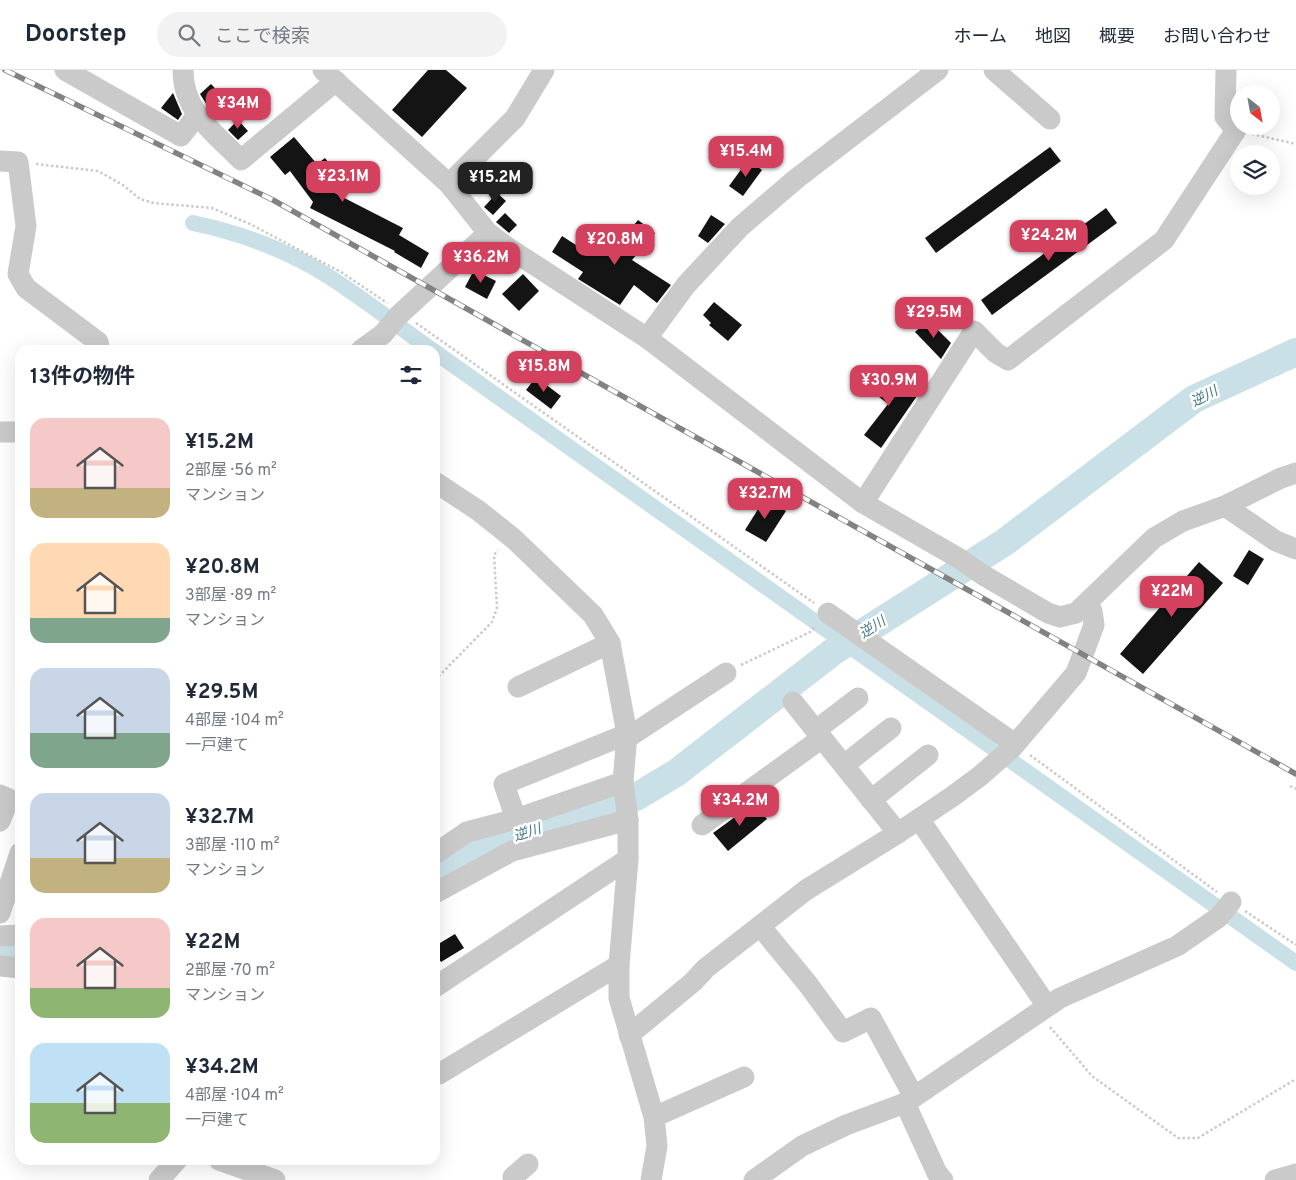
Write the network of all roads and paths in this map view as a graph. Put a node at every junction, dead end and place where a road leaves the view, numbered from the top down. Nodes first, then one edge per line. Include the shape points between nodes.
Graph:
1 (65, 70) edge
2 (183, 70) edge
3 (544, 70) edge
4 (938, 70) edge
5 (994, 70) edge
6 (1226, 70) edge
7 (330, 76) edge
8 (197, 115) junction
9 (1050, 119) dead end
10 (1230, 123) edge
11 (1233, 135) edge
12 (1257, 135) edge
13 (1296, 144) edge
14 (9, 161) edge
15 (449, 184) junction
16 (488, 233) junction
17 (400, 314) junction
18 (647, 338) junction
19 (99, 345) edge
20 (368, 345) edge
21 (0, 432) edge
22 (15, 432) edge
23 (1296, 473) edge
24 (440, 490) edge
25 (863, 503) junction
26 (1226, 506) junction
27 (511, 536) junction
28 (1296, 549) edge
29 (1087, 604) junction
30 (828, 613) joint
31 (812, 631) dead end
32 (610, 643) junction
33 (726, 673) joint
34 (440, 675) edge
35 (518, 687) dead end
36 (858, 698) dead end
37 (793, 702) dead end
38 (891, 728) dead end
39 (819, 734) junction
40 (627, 736) junction
41 (1008, 751) junction
42 (928, 755) dead end
43 (844, 765) junction
44 (625, 784) junction
45 (1290, 786) dead end
46 (1296, 789) edge
47 (10, 799) edge
48 (871, 800) junction
49 (628, 814) junction
50 (516, 819) junction
51 (919, 819) junction
52 (0, 821) edge
53 (702, 825) dead end
54 (898, 833) junction
55 (440, 851) edge
56 (628, 859) junction
57 (15, 868) edge
58 (440, 890) edge
59 (1226, 908) junction
60 (0, 914) edge
61 (760, 926) junction
62 (15, 935) edge
63 (0, 936) edge
64 (1296, 945) edge
65 (619, 965) junction
66 (0, 966) edge
67 (15, 968) edge
68 (440, 984) edge
69 (1043, 1009) junction
70 (629, 1035) junction
71 (440, 1073) edge
72 (744, 1077) dead end
73 (1296, 1078) edge
74 (910, 1100) junction
75 (654, 1118) junction
76 (172, 1165) edge
77 (233, 1165) edge
78 (1296, 1174) edge
79 (159, 1180) edge
80 (275, 1180) edge
81 (651, 1180) edge
82 (754, 1180) edge
83 (943, 1180) edge
84 (1274, 1180) edge

1 - 8 street via 182,136
2 - 8 street via 183,87
3 - 15 street via 515,118
4 - 18 street via 796,179 740,227 686,285
5 - 9 street
6 - 10 street via 1225,117
7 - 8 street via 241,160
7 - 15 street
11 - 25 street via 1164,240 1008,360 996,353 974,330
12 - 13 path
14 - 17 path via 98,172 123,185 140,199 212,208 342,272
14 - 19 street via 26,226 18,274 26,288
15 - 16 street
16 - 17 street
16 - 18 street
17 - 20 street via 383,334
17 - 30 path
18 - 25 street
21 - 22 street
23 - 26 street
24 - 27 street via 479,511
25 - 29 street via 1048,613 1060,616 1076,613
26 - 28 street via 1276,541
26 - 29 street via 1183,521 1154,538
27 - 32 street via 593,615
27 - 34 path via 494,555 497,608 492,622
29 - 41 street via 1094,617 1094,625 1076,673
30 - 41 street via 885,652
31 - 33 path
32 - 35 street
32 - 40 street
33 - 40 street
36 - 39 street
37 - 39 street
38 - 43 street
39 - 43 street
39 - 53 street
40 - 44 street
40 - 50 street via 504,784
41 - 51 street via 980,776
41 - 59 path
42 - 48 street
43 - 48 street
44 - 49 street
44 - 50 street
45 - 46 path
47 - 52 street
48 - 54 street
49 - 56 street
49 - 58 street via 512,851
50 - 55 street via 468,832
51 - 54 street
51 - 69 street
54 - 61 street via 806,890
56 - 65 street
56 - 68 street
57 - 60 street
59 - 64 path
59 - 69 street via 1177,946 1060,998
61 - 70 street
61 - 74 street via 843,1032 871,1018
62 - 63 street
65 - 70 street via 619,998
65 - 71 street
66 - 67 street
69 - 73 path via 1092,1076 1178,1138 1198,1138
69 - 74 street
70 - 75 street
72 - 75 street
74 - 82 street via 802,1146
74 - 83 street
75 - 81 street via 657,1146
76 - 79 street
77 - 80 street
78 - 84 street

